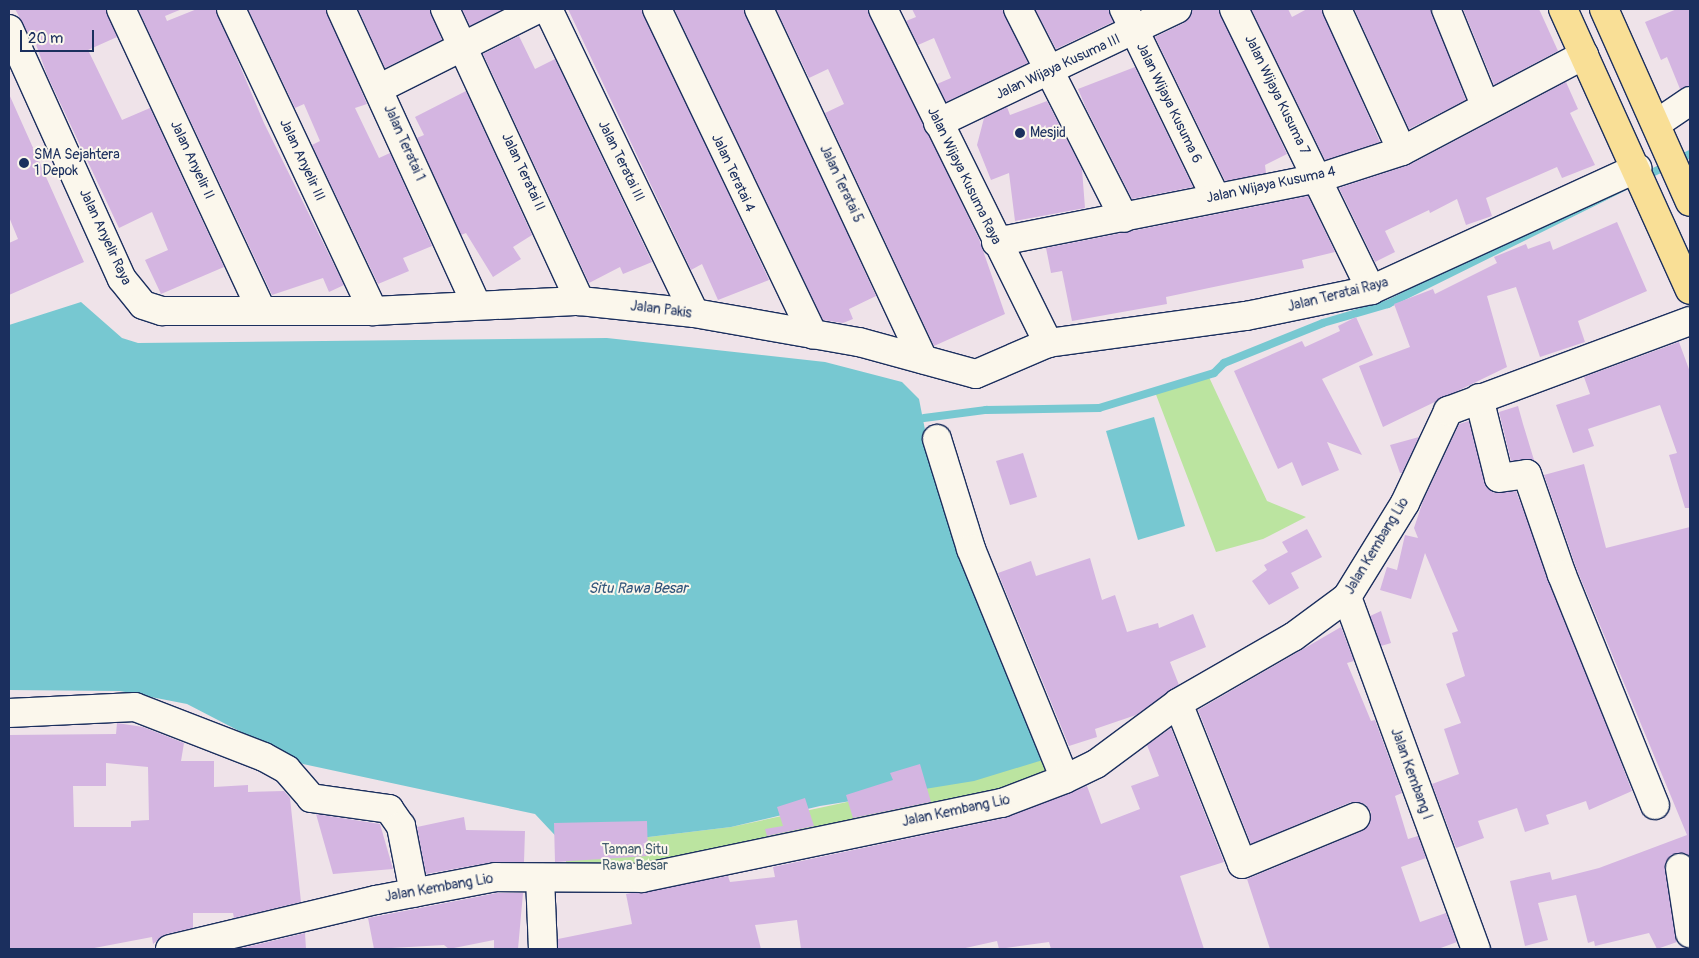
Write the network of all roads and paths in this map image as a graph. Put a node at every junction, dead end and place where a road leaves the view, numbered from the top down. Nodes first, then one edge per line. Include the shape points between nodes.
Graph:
1 (121, 9) edge
2 (231, 9) edge
3 (341, 9) edge
4 (445, 9) edge
5 (538, 9) edge
6 (548, 9) edge
7 (656, 9) edge
8 (760, 9) edge
9 (883, 9) edge
10 (1018, 9) edge
11 (1177, 9) edge
12 (1234, 9) edge
13 (1337, 9) edge
14 (1446, 9) edge
15 (1563, 9) edge
16 (1604, 9) edge
17 (1129, 20) edge
18 (9, 29) edge
19 (1617, 39) junction
20 (462, 45) junction
21 (1584, 55) junction
22 (1050, 72) junction
23 (380, 88) junction
24 (1690, 101) edge
25 (1485, 105) junction
26 (938, 123) junction
27 (1656, 124) junction
28 (1402, 151) junction
29 (1318, 178) junction
30 (1642, 179) junction
31 (1681, 181) edge
32 (1215, 196) junction
33 (1124, 218) junction
34 (996, 242) junction
35 (1371, 290) junction
36 (1690, 290) edge
37 (580, 301) junction
38 (476, 304) junction
39 (262, 311) junction
40 (373, 311) junction
41 (694, 313) junction
42 (1690, 321) edge
43 (813, 335) junction
44 (1048, 343) junction
45 (923, 359) junction
46 (1479, 398) junction
47 (937, 439) dead end
48 (1347, 597) junction
49 (1178, 703) junction
50 (9, 712) edge
51 (1065, 779) junction
52 (1655, 805) dead end
53 (1356, 817) dead end
54 (1680, 868) dead end
55 (540, 878) junction
56 (414, 893) junction
57 (1690, 933) edge
58 (170, 949) edge
59 (542, 949) edge
60 (1476, 949) edge

1 - 39 street, Jalan Anyelir II
2 - 40 street, Jalan Anyelir III
3 - 23 street
4 - 20 street, Jalan Teratai II
5 - 20 street, Jalan Teratai 1
6 - 41 street, Jalan Teratai III
7 - 43 street, Jalan Teratai 4
8 - 45 street, Jalan Teratai 5
9 - 26 street, Jalan Wijaya Kusuma Raya
10 - 22 street
11 - 17 street, Jalan Wijaya Kusuma III
12 - 29 street, Jalan Wijaya Kusuma 7
13 - 28 street
14 - 25 street
15 - 21 highway
16 - 19 highway
17 - 22 street, Jalan Wijaya Kusuma III
17 - 32 street, Jalan Wijaya Kusuma 6
18 - 39 street, Jalan Anyelir Raya via 134,295 143,305 162,311
19 - 21 highway
19 - 27 highway
20 - 23 street, Jalan Teratai 1
20 - 37 street, Jalan Teratai II
21 - 25 street, Jalan Wijaya Kusuma 4
21 - 30 highway
22 - 26 street, Jalan Wijaya Kusuma III
22 - 33 street
23 - 38 street, Jalan Teratai 1
24 - 27 street
25 - 28 street, Jalan Wijaya Kusuma 4
26 - 34 street, Jalan Wijaya Kusuma Raya
27 - 31 highway
28 - 29 street, Jalan Wijaya Kusuma 4
29 - 32 street, Jalan Wijaya Kusuma 4
29 - 35 street, Jalan Wijaya Kusuma 7
30 - 35 street, Jalan Teratai Raya
30 - 36 highway
32 - 33 street, Jalan Wijaya Kusuma 4
33 - 34 street, Jalan Wijaya Kusuma 4
34 - 44 street, Jalan Wijaya Kusuma Raya
35 - 44 street, Jalan Teratai Raya via 1246,316
37 - 38 street, Jalan Pakis
37 - 41 street, Jalan Pakis
38 - 40 street, Jalan Pakis
39 - 40 street, Jalan Pakis
41 - 43 street, Jalan Pakis
42 - 46 street, Jalan Kembang Lio
43 - 45 street, Jalan Pakis
44 - 45 street, Jalan Pakis via 976,374
46 - 48 street, Jalan Kembang Lio via 1445,416 1405,503
46 - 52 street via 1499,478 1527,474 1562,575
47 - 51 street via 971,549
48 - 49 street, Jalan Kembang Lio via 1293,637
48 - 60 street, Jalan Kembang I
49 - 51 street, Jalan Kembang Lio via 1096,764
49 - 53 street via 1242,864
50 - 56 street via 135,707 264,757 287,770 311,798 390,809 402,826
51 - 55 street, Jalan Kembang Lio via 1002,803 642,878
54 - 57 street
55 - 56 street, Jalan Kembang Lio via 496,877
55 - 59 street
56 - 58 street, Jalan Kembang Lio

